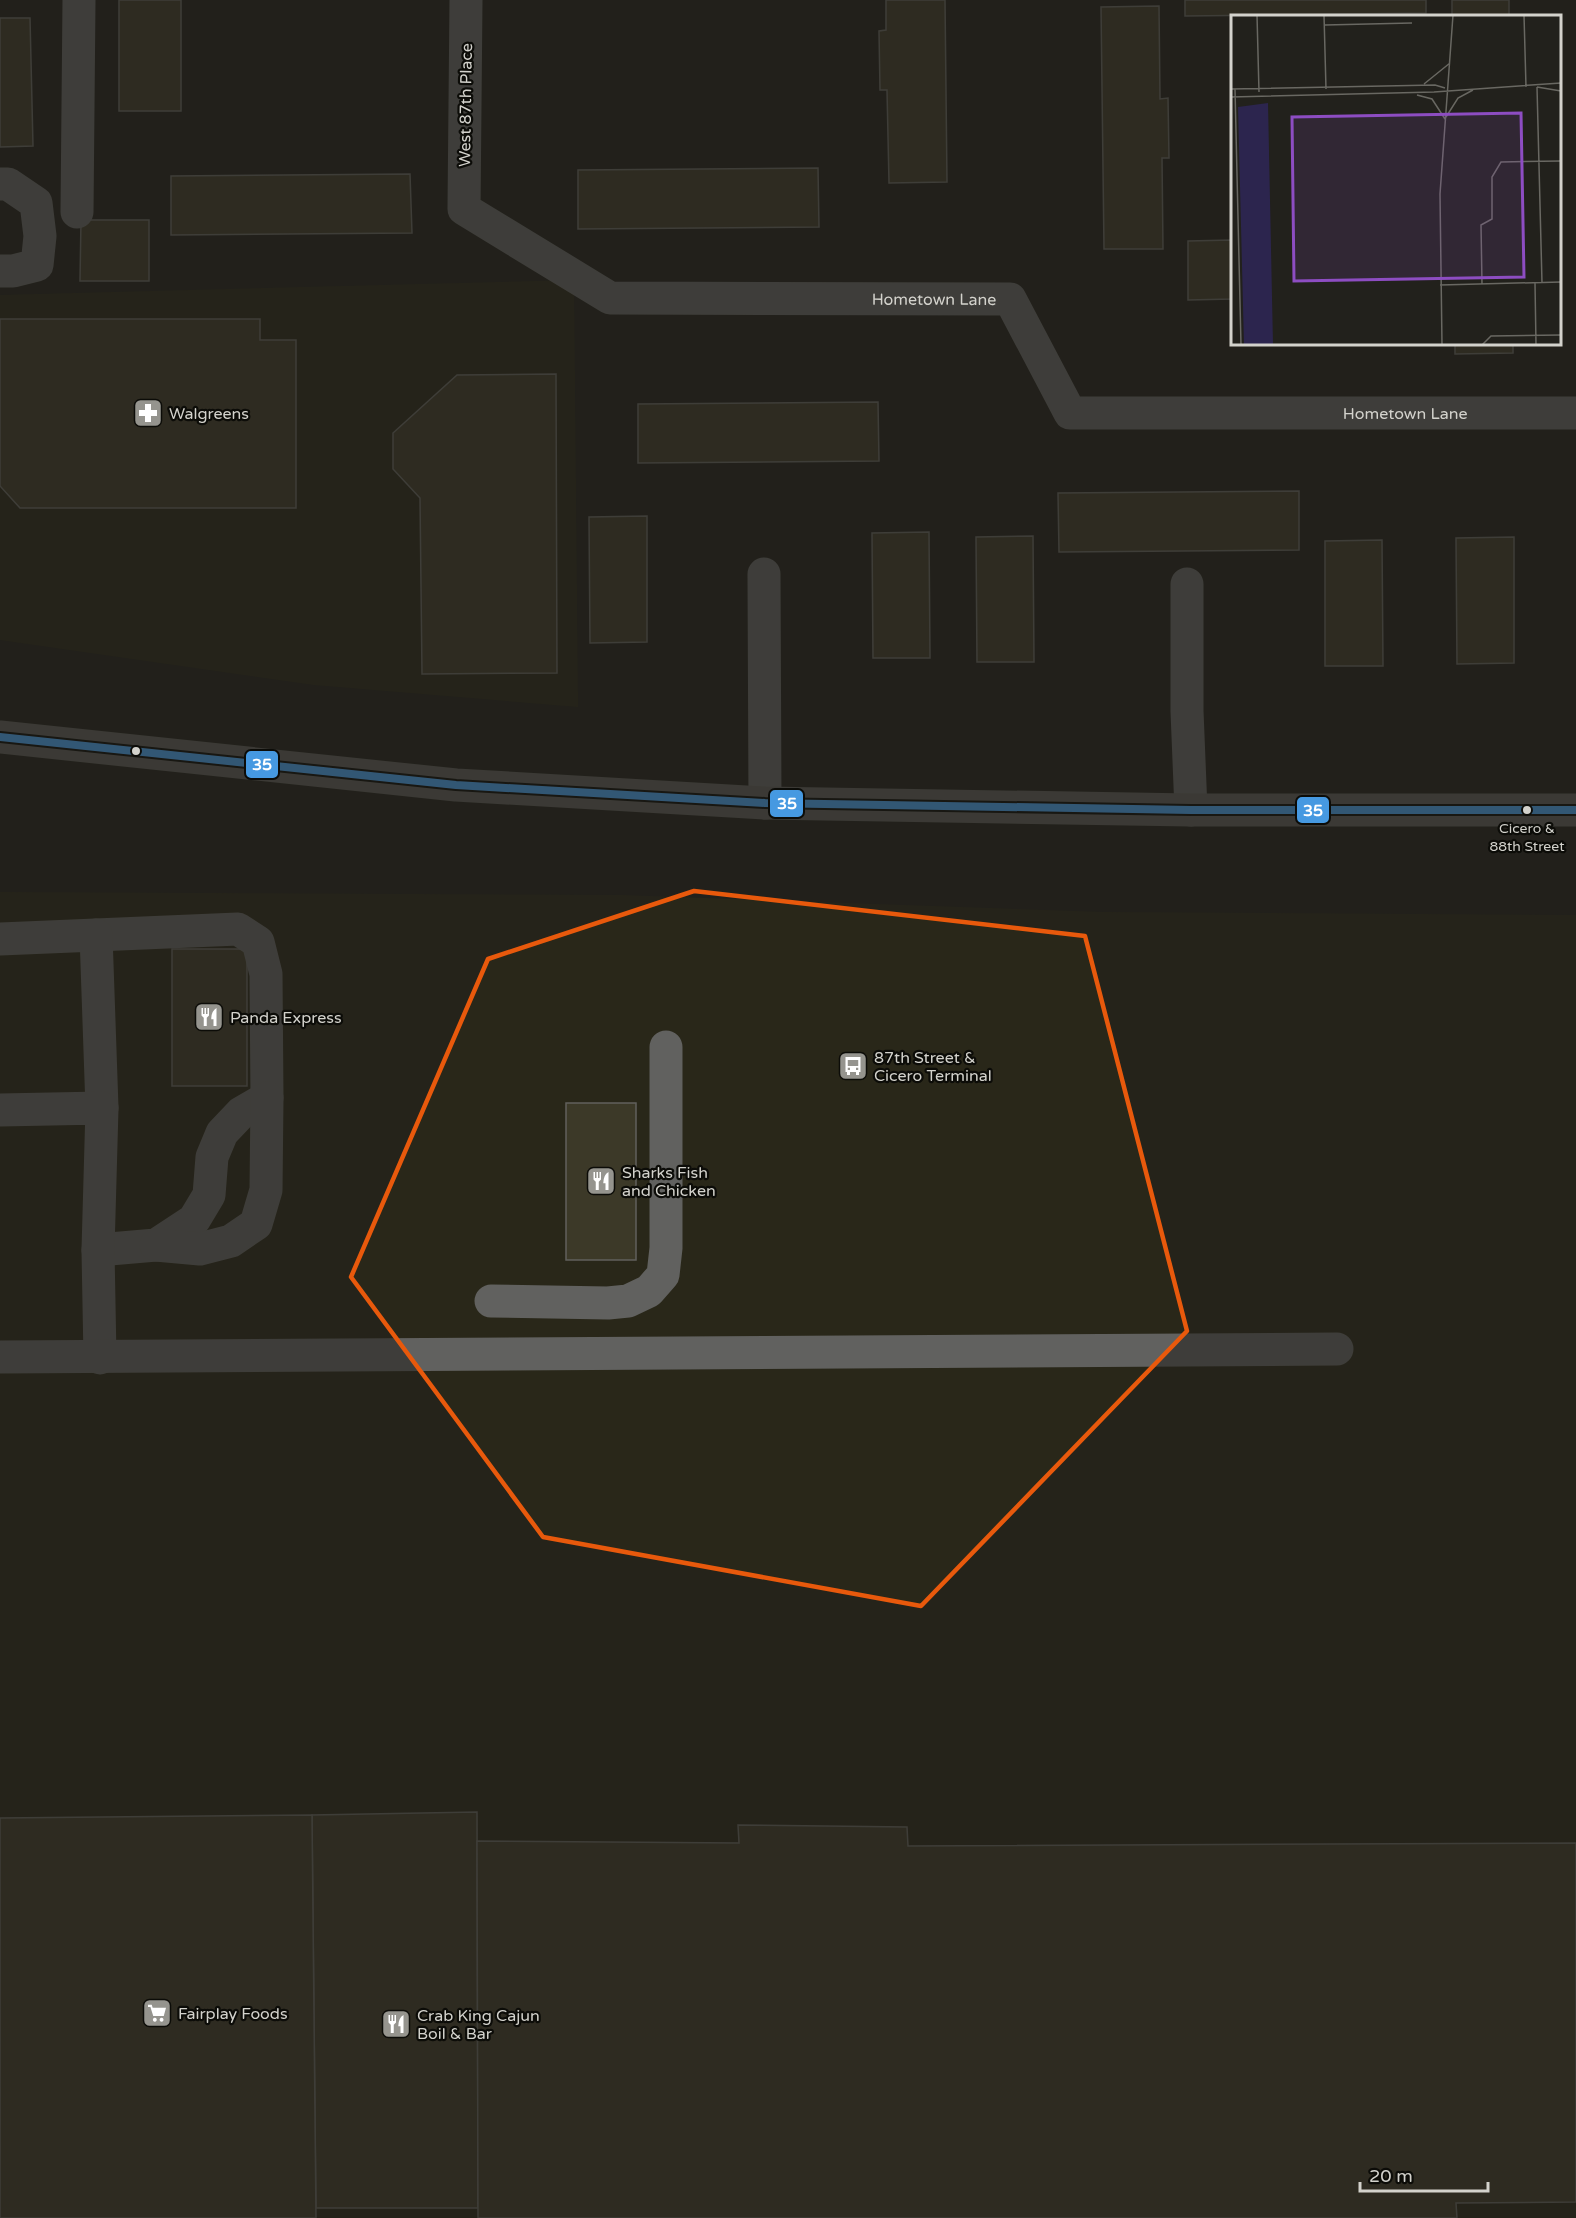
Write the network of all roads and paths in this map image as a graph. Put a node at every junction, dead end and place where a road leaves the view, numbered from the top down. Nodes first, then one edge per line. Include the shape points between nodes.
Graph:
1 (79, 0) edge
2 (466, 0) edge
3 (0, 184) edge
4 (464, 209) joint
5 (76, 212) dead end
6 (0, 271) edge
7 (1576, 413) edge
8 (764, 574) dead end
9 (1187, 584) dead end
10 (0, 716) edge
11 (0, 737) edge
12 (39, 742) junction
13 (0, 761) edge
14 (765, 803) junction
15 (1191, 810) junction
16 (1576, 810) edge
17 (96, 935) junction
18 (0, 939) edge
19 (666, 1047) dead end
20 (267, 1098) junction
21 (102, 1108) junction
22 (0, 1110) edge
23 (156, 1245) junction
24 (98, 1250) junction
25 (491, 1301) dead end
26 (1337, 1349) dead end
27 (0, 1357) edge
28 (100, 1358) junction

1 - 5 street
2 - 4 street, West 87th Place
3 - 6 street via 8,184 36,203 40,236 37,265
4 - 7 street, Hometown Lane via 610,298 1011,299 1070,412
8 - 14 street
9 - 15 street
10 - 12 main road
11 - 12 main road
12 - 13 main road
12 - 14 main road via 456,785
14 - 15 main road
15 - 16 main road
17 - 18 street
17 - 20 street via 238,929 258,942 266,974
17 - 21 street
19 - 25 street via 663,1275 649,1292 628,1301
20 - 23 street via 241,1113 222,1133 212,1157 209,1195 194,1220
20 - 23 street via 266,1190 256,1224 231,1241 200,1249
21 - 22 street
21 - 24 street
23 - 24 street
24 - 28 street
26 - 28 street
27 - 28 street

